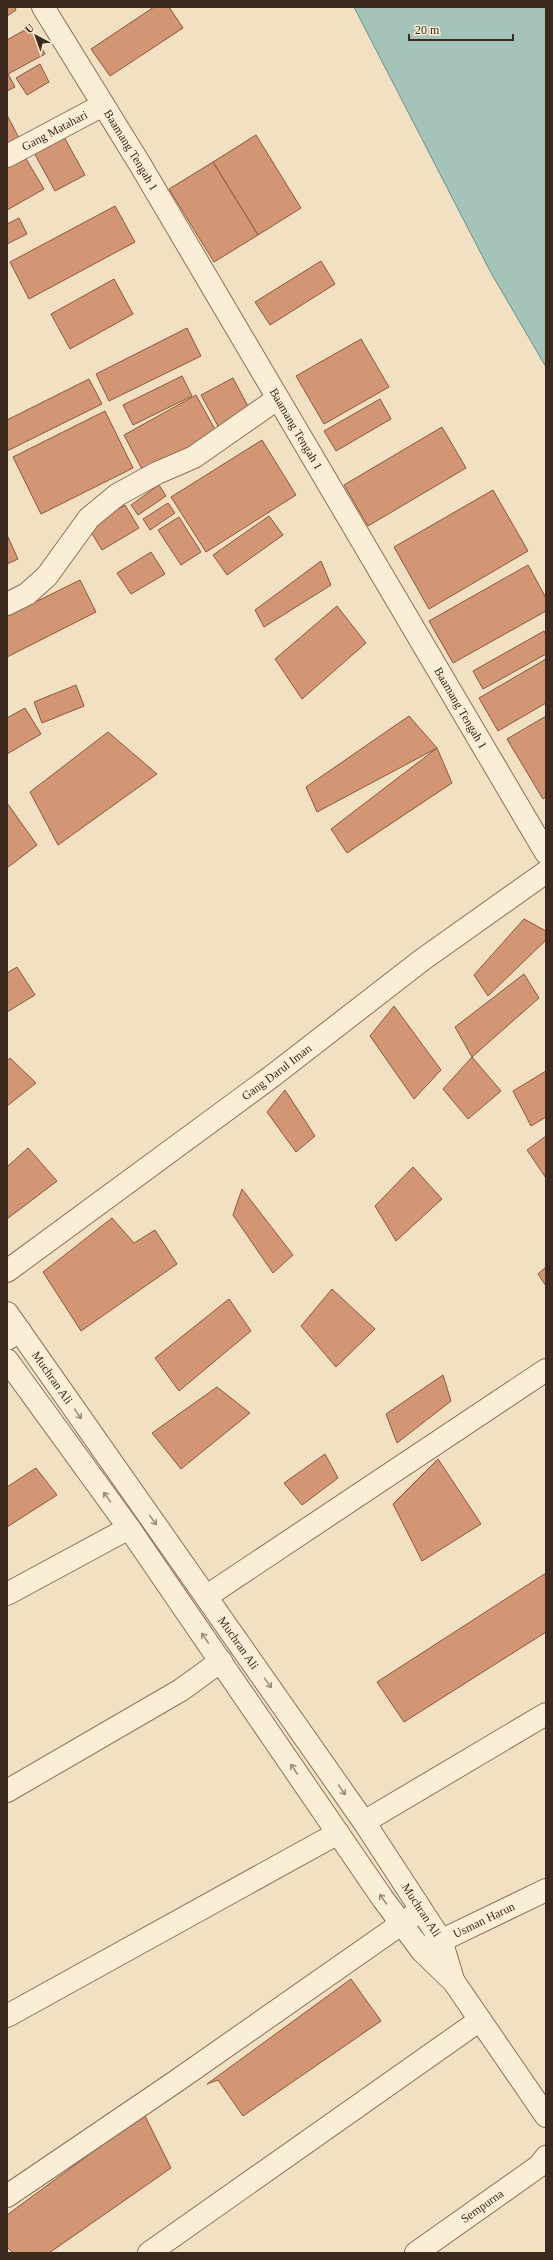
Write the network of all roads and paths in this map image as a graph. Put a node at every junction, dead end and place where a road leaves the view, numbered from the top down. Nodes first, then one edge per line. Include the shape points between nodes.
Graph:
1 (43, 7) edge
2 (103, 105) junction
3 (7, 156) edge
4 (277, 399) junction
5 (7, 604) edge
6 (546, 853) edge
7 (546, 872) edge
8 (7, 1271) edge
9 (7, 1313) edge
10 (13, 1335) edge
11 (7, 1360) edge
12 (546, 1370) edge
13 (129, 1528) junction
14 (7, 1594) edge
15 (207, 1596) junction
16 (221, 1661) junction
17 (546, 1714) edge
18 (7, 1791) edge
19 (364, 1822) junction
20 (338, 1833) junction
21 (546, 1890) edge
22 (421, 1910) junction
23 (401, 1923) junction
24 (441, 1940) junction
25 (422, 1951) junction
26 (454, 1982) junction
27 (7, 2016) edge
28 (480, 2020) junction
29 (546, 2116) edge
30 (546, 2158) edge
31 (7, 2196) edge
32 (149, 2253) edge
33 (416, 2253) edge

1 - 2 street, Baamang Tengah 1
2 - 3 street, Gang Matahari
2 - 4 street, Baamang Tengah 1
4 - 5 street via 194,457 157,473 117,495 89,518 47,576 27,594
4 - 6 street, Baamang Tengah 1
7 - 8 street, Gang Darul Iman via 422,960 272,1077
9 - 10 street, Muchran Ali
10 -> 15 street, Muchran Ali
13 -> 11 street, Muchran Ali
12 - 15 street
13 - 14 street
16 -> 13 street, Muchran Ali
15 -> 19 street, Muchran Ali
16 - 18 street via 181,1690
20 -> 16 street, Muchran Ali
17 - 19 street
19 - 22 street, Muchran Ali
23 -> 20 street, Muchran Ali
20 - 27 street
21 - 24 street, Usman Harun
22 - 23 street
22 - 24 street, Muchran Ali
23 - 25 street, Muchran Ali
23 - 31 street
24 - 25 street, Usman Harun
24 - 26 street, Muchran Ali
25 - 26 street, Muchran Ali
26 - 28 street, Muchran Ali
28 - 29 street, Muchran Ali
28 - 32 street
30 - 33 street, Sempurna via 539,2166

